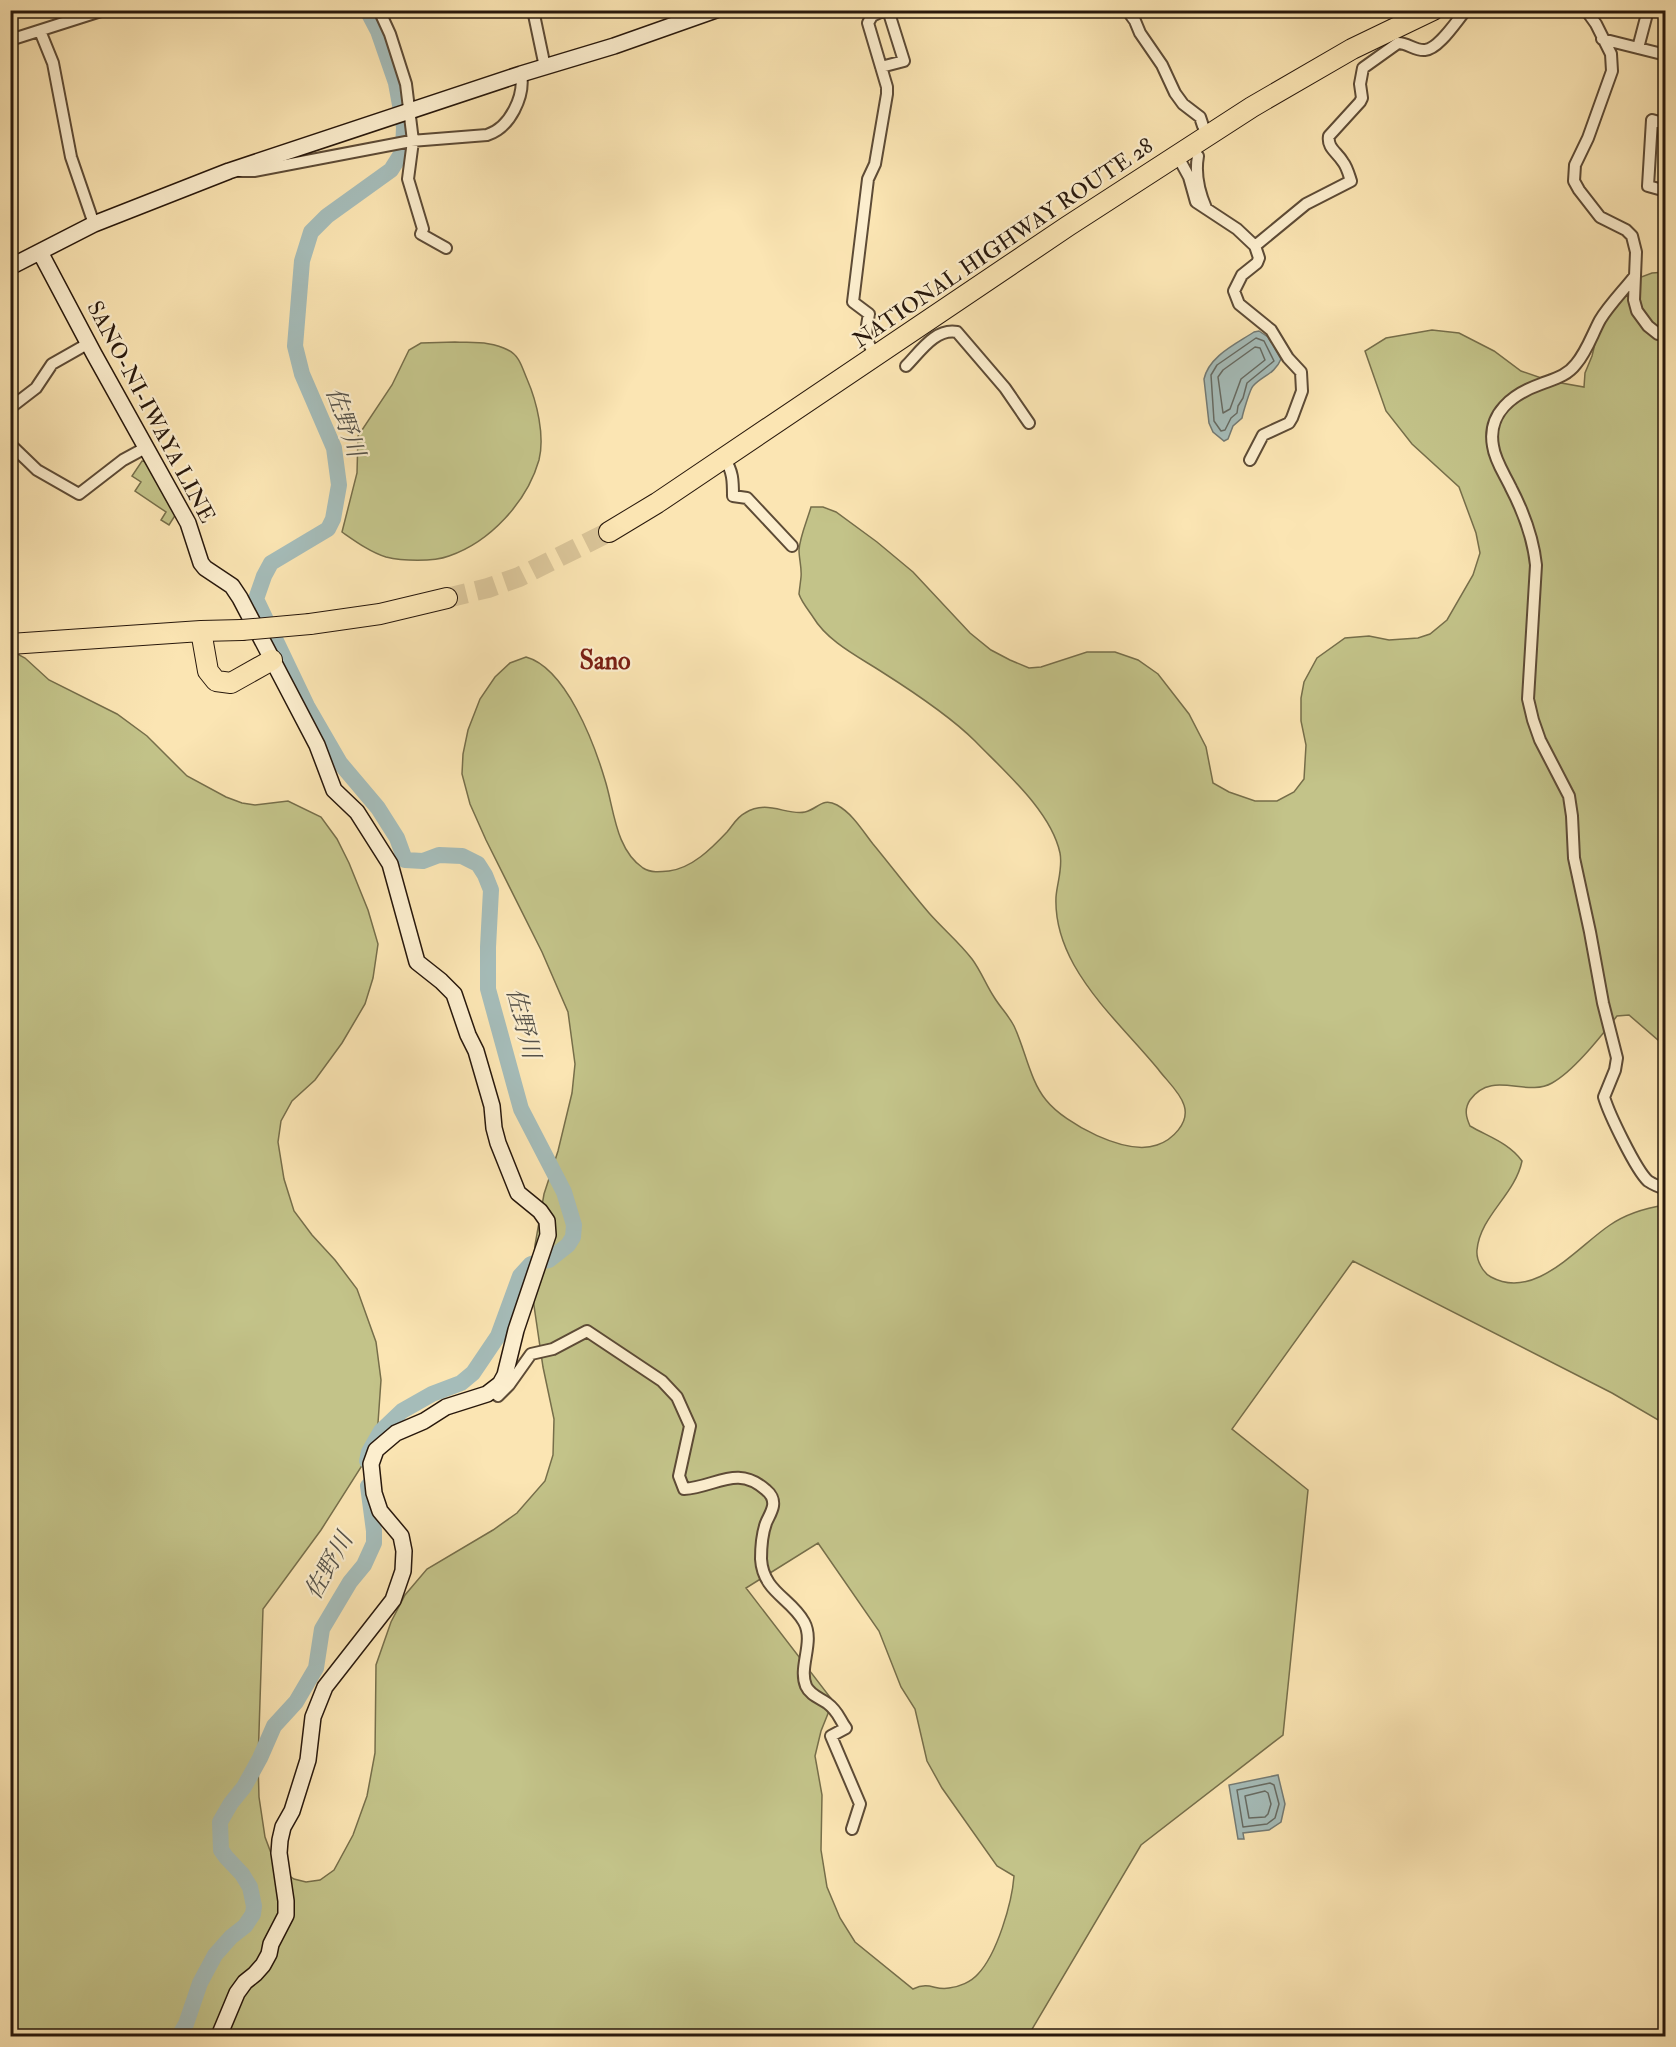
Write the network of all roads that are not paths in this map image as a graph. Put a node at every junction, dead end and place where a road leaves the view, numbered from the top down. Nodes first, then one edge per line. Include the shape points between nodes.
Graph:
1 (104, 10) edge
2 (379, 10) edge
3 (533, 10) edge
4 (716, 10) edge
5 (887, 10) edge
6 (1127, 10) edge
7 (1433, 10) edge
8 (1466, 10) edge
9 (1587, 10) edge
10 (1648, 10) edge
11 (40, 31) junction
12 (1602, 39) junction
13 (10, 40) edge
14 (1638, 48) junction
15 (1665, 55) edge
16 (545, 67) junction
17 (881, 67) junction
18 (521, 74) junction
19 (409, 110) junction
20 (1665, 124) edge
21 (1203, 126) dead end
22 (412, 141) junction
23 (1177, 155) junction
24 (1198, 156) dead end
25 (229, 171) junction
26 (1665, 191) edge
27 (1207, 208) junction
28 (94, 224) junction
29 (1255, 246) junction
30 (446, 248) dead end
31 (40, 252) junction
32 (10, 267) edge
33 (1634, 277) junction
34 (1665, 336) edge
35 (88, 343) junction
36 (876, 356) junction
37 (906, 366) dead end
38 (10, 408) edge
39 (1029, 423) dead end
40 (10, 444) edge
41 (147, 447) junction
42 (724, 458) junction
43 (1250, 460) dead end
44 (609, 532) tunnel mouth
45 (792, 546) dead end
46 (447, 598) tunnel mouth
47 (201, 631) junction
48 (10, 644) edge
49 (272, 660) junction
50 (1665, 1189) edge
51 (492, 1391) junction
52 (852, 1829) dead end
53 (219, 2037) edge

1 - 11 street
2 - 19 street via 405,76
3 - 16 street
4 - 16 main road
5 - 17 street via 872,16 868,23
5 - 17 street via 904,61
6 - 21 street via 1175,93 1183,105 1200,117
7 - 23 highway, NATIONAL HIGHWAY ROUTE 28 via 1337,57
8 - 29 street via 1428,50 1398,43 1363,68 1362,98 1328,141 1343,161 1351,181 1306,204
9 - 12 street
10 - 14 street
11 - 13 street
11 - 28 street via 52,63 70,157
12 - 14 street
12 - 33 street via 1611,54 1612,71 1575,165 1574,181 1600,217 1632,236 1636,252
14 - 15 street
16 - 18 main road
17 - 36 street via 887,94 875,164 868,179 853,302 868,311 865,336
18 - 19 main road
18 - 22 street via 523,87 510,117 494,133
19 - 22 street
19 - 25 main road
20 - 26 street via 1652,120 1648,186
22 - 25 street via 254,171
22 - 30 street via 408,179 423,229 421,234
23 - 27 street via 1196,202
23 - 36 highway, NATIONAL HIGHWAY ROUTE 28
24 - 27 street via 1198,179
25 - 28 main road
27 - 29 street
28 - 31 main road
29 - 43 street via 1257,263 1242,275 1234,291 1239,303 1271,330 1301,372 1302,391 1289,423 1263,435
31 - 32 main road
31 - 35 main road, SANO-NI-IWAYA LINE
33 - 34 street via 1637,311 1648,326
33 - 50 street via 1601,319 1575,366 1557,378 1531,387 1507,404 1498,412 1492,435 1496,458 1520,504 1534,545 1528,699 1540,740 1569,796 1581,897 1617,1058 1604,1097 1638,1169 1647,1180
35 - 38 street via 52,364 36,388
35 - 41 main road, SANO-NI-IWAYA LINE
36 - 42 highway, NATIONAL HIGHWAY ROUTE 28
37 - 39 street via 937,335 949,330 957,332
40 - 41 street via 37,470 79,494
41 - 49 main road, SANO-NI-IWAYA LINE via 188,523 201,563 232,586
42 - 44 highway, NATIONAL HIGHWAY ROUTE 28
42 - 45 street via 733,478 732,496 747,498
46 - 47 highway, bridge via 380,614 310,624
47 - 48 highway
47 - 49 highway via 208,671 216,681 231,682
49 - 51 main road, SANO-NI-IWAYA LINE via 317,745 334,790 357,812 390,864 417,962 454,994 492,1106 498,1143 518,1193 547,1221 548,1235 505,1375
51 - 52 street via 498,1396 531,1354 553,1349 587,1331 662,1381 677,1397 690,1426 679,1476 684,1489 743,1477 772,1497 762,1542 763,1573 805,1623 805,1685 842,1718 846,1728 831,1736 860,1804
51 - 53 main road via 447,1407 396,1433 376,1450 371,1464 374,1493 380,1511 401,1536 404,1571 393,1600 325,1687 313,1717 308,1760 280,1840 286,1915 263,1965 237,1993

